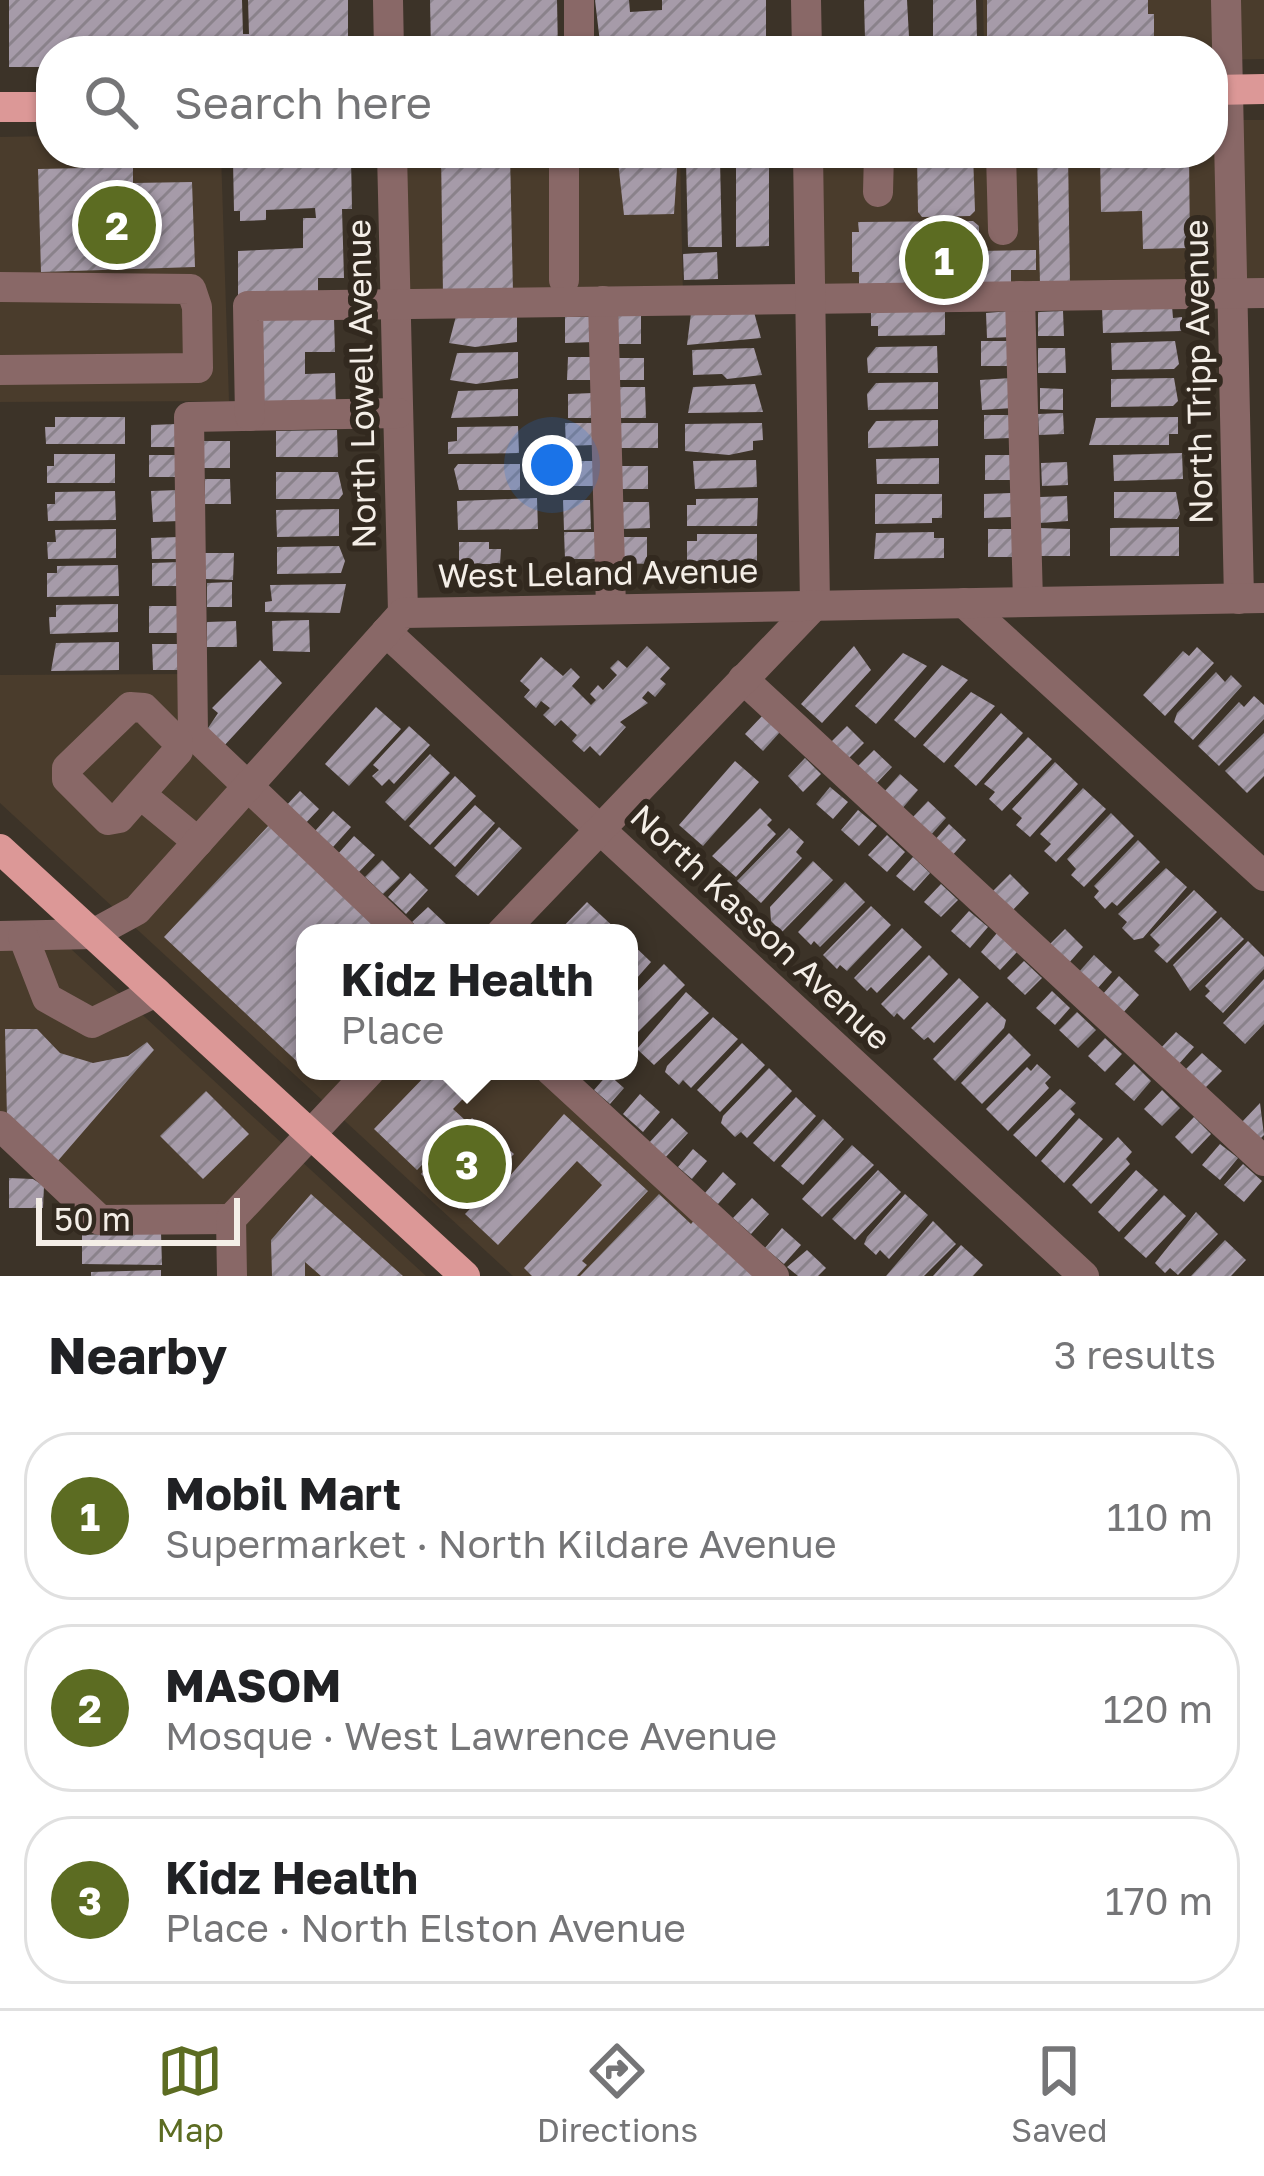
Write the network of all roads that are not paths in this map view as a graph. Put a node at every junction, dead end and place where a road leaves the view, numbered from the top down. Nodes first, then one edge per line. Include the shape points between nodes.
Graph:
1 (388, 0) edge
2 (579, 0) edge
3 (806, 0) edge
4 (1226, 0) edge
5 (389, 36) edge
6 (579, 36) edge
7 (807, 36) edge
8 (1224, 36) edge
9 (1228, 89) edge
10 (1264, 89) edge
11 (36, 106) edge
12 (0, 107) edge
13 (392, 168) edge
14 (564, 168) edge
15 (808, 168) edge
16 (879, 168) edge
17 (1002, 168) edge
18 (1225, 168) edge
19 (878, 192) dead end
20 (1004, 230) dead end
21 (565, 280) dead end
22 (0, 287) edge
23 (1264, 292) edge
24 (1232, 293) junction
25 (1020, 296) junction
26 (811, 298) junction
27 (603, 301) junction
28 (395, 304) junction
29 (0, 370) edge
30 (398, 413) junction
31 (250, 416) junction
32 (1251, 598) edge
33 (1028, 602) junction
34 (964, 603) junction
35 (815, 605) junction
36 (611, 609) junction
37 (394, 622) junction
38 (743, 679) junction
39 (247, 787) junction
40 (140, 794) dead end
41 (601, 827) junction
42 (197, 842) junction
43 (0, 849) edge
44 (1264, 876) edge
45 (392, 924) edge
46 (509, 924) edge
47 (93, 934) junction
48 (11, 936) edge
49 (156, 992) junction
50 (361, 1080) edge
51 (561, 1080) edge
52 (310, 1134) junction
53 (7, 1140) edge
54 (1264, 1161) edge
55 (232, 1219) junction
56 (232, 1276) edge
57 (465, 1276) edge
58 (774, 1276) edge
59 (1084, 1276) edge

1 - 5 street
2 - 6 street
3 - 7 street
4 - 8 street, North Tripp Avenue
9 - 10 main road
11 - 12 main road
13 - 28 street, North Lowell Avenue
14 - 21 street
15 - 26 street
16 - 19 street
17 - 20 street
18 - 24 street, North Tripp Avenue
22 - 29 street via 191,289 198,368
23 - 24 street
24 - 25 street
24 - 32 street, North Tripp Avenue
25 - 26 street
25 - 33 street
26 - 27 street
26 - 35 street
27 - 28 street
27 - 36 street
28 - 30 street, North Lowell Avenue
28 - 31 street via 248,306
30 - 31 street
30 - 37 street, North Lowell Avenue
31 - 39 street via 189,417 193,734
32 - 33 street, West Leland Avenue
33 - 34 street, West Leland Avenue
34 - 35 street, West Leland Avenue
34 - 44 street
35 - 36 street, West Leland Avenue
35 - 38 street
36 - 37 street, West Leland Avenue
37 - 39 street
37 - 41 street, North Kasson Avenue
38 - 41 street
38 - 54 street
39 - 42 street
39 - 45 street
40 - 42 street
41 - 46 street
41 - 59 street, North Kasson Avenue
42 - 47 street via 137,910
43 - 47 main road
47 - 48 street
47 - 49 main road
48 - 49 street via 47,998 92,1023
49 - 52 main road
50 - 52 street
51 - 58 street
52 - 55 street
52 - 57 main road
53 - 55 street via 100,1220
55 - 56 street

